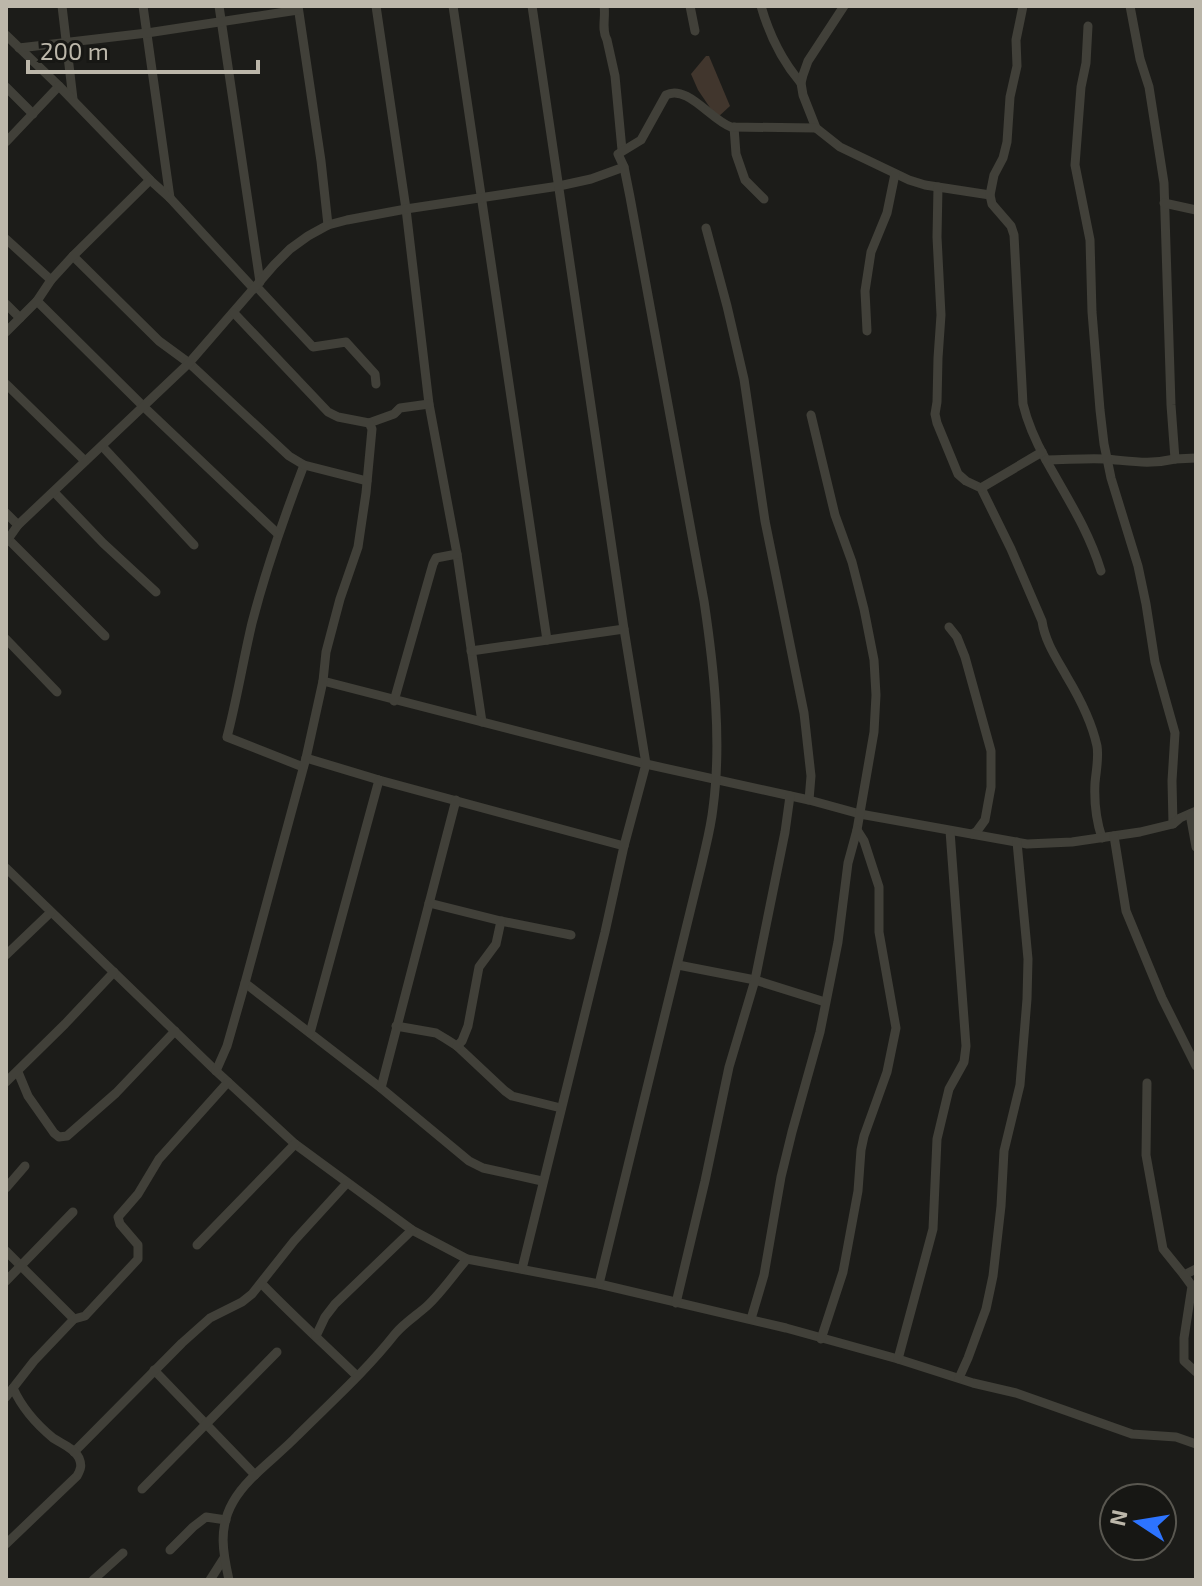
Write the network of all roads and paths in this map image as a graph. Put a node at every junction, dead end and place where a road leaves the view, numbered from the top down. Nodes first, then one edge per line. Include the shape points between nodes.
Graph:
1 (62, 6) edge
2 (143, 6) edge
3 (219, 6) edge
4 (376, 6) edge
5 (453, 6) edge
6 (532, 6) edge
7 (604, 6) edge
8 (690, 6) edge
9 (761, 6) edge
10 (844, 6) edge
11 (1023, 6) edge
12 (1130, 6) edge
13 (298, 8) edge
14 (222, 22) junction
15 (1088, 26) dead end
16 (695, 31) dead end
17 (147, 33) junction
18 (6, 35) edge
19 (67, 42) junction
20 (19, 48) junction
21 (801, 83) junction
22 (59, 86) junction
23 (6, 87) edge
24 (73, 99) junction
25 (33, 114) junction
26 (734, 127) junction
27 (816, 128) junction
28 (6, 142) edge
29 (622, 150) junction
30 (624, 167) junction
31 (895, 174) junction
32 (150, 180) junction
33 (559, 186) junction
34 (938, 187) junction
35 (990, 195) junction
36 (482, 197) junction
37 (170, 198) junction
38 (764, 199) dead end
39 (1164, 203) junction
40 (406, 209) junction
41 (1196, 210) edge
42 (328, 225) junction
43 (706, 228) dead end
44 (6, 239) edge
45 (73, 256) junction
46 (51, 280) junction
47 (257, 286) junction
48 (37, 301) junction
49 (6, 304) edge
50 (234, 313) junction
51 (20, 318) junction
52 (867, 331) dead end
53 (6, 332) edge
54 (189, 363) junction
55 (376, 384) dead end
56 (6, 385) edge
57 (429, 404) junction
58 (144, 407) junction
59 (811, 415) dead end
60 (369, 423) junction
61 (102, 446) junction
62 (1044, 456) junction
63 (1196, 458) edge
64 (1108, 459) junction
65 (1175, 459) junction
66 (85, 461) junction
67 (304, 465) junction
68 (367, 481) junction
69 (981, 488) junction
70 (54, 492) junction
71 (6, 513) edge
72 (18, 525) junction
73 (278, 534) junction
74 (7, 541) edge
75 (194, 545) dead end
76 (457, 554) junction
77 (1101, 571) dead end
78 (156, 592) dead end
79 (949, 627) dead end
80 (624, 629) junction
81 (105, 636) dead end
82 (6, 639) edge
83 (547, 640) junction
84 (471, 651) junction
85 (323, 681) junction
86 (57, 692) dead end
87 (394, 701) junction
88 (482, 722) junction
89 (304, 762) junction
90 (646, 764) junction
91 (379, 780) junction
92 (715, 780) junction
93 (790, 796) junction
94 (456, 800) junction
95 (809, 800) junction
96 (1193, 812) edge
97 (860, 814) junction
98 (1173, 824) junction
99 (857, 830) junction
100 (950, 831) junction
101 (972, 834) junction
102 (1114, 836) junction
103 (1102, 838) junction
104 (1017, 842) junction
105 (624, 846) junction
106 (1196, 847) edge
107 (6, 868) edge
108 (429, 903) junction
109 (51, 912) junction
110 (501, 921) junction
111 (571, 935) dead end
112 (6, 955) edge
113 (678, 965) junction
114 (114, 972) junction
115 (755, 980) junction
116 (245, 983) junction
117 (825, 1002) junction
118 (396, 1026) junction
119 (175, 1031) junction
120 (310, 1033) junction
121 (457, 1046) junction
122 (1196, 1066) edge
123 (216, 1071) junction
124 (18, 1072) junction
125 (6, 1082) edge
126 (228, 1082) junction
127 (1147, 1083) dead end
128 (381, 1088) junction
129 (561, 1108) junction
130 (295, 1144) junction
131 (25, 1166) dead end
132 (542, 1181) junction
133 (347, 1183) junction
134 (6, 1188) edge
135 (73, 1212) dead end
136 (412, 1230) junction
137 (197, 1245) dead end
138 (6, 1251) edge
139 (467, 1259) junction
140 (21, 1266) junction
141 (522, 1269) junction
142 (1196, 1269) edge
143 (1184, 1275) junction
144 (6, 1281) edge
145 (261, 1283) junction
146 (599, 1284) junction
147 (676, 1303) junction
148 (74, 1319) junction
149 (751, 1319) junction
150 (316, 1336) junction
151 (821, 1339) junction
152 (277, 1352) dead end
153 (898, 1359) junction
154 (154, 1370) junction
155 (1196, 1372) edge
156 (357, 1376) junction
157 (959, 1378) junction
158 (13, 1388) junction
159 (6, 1397) edge
160 (207, 1424) junction
161 (1196, 1444) edge
162 (74, 1452) junction
163 (255, 1475) junction
164 (142, 1489) dead end
165 (226, 1520) junction
166 (6, 1544) edge
167 (170, 1550) dead end
168 (123, 1553) dead end
169 (224, 1558) junction
170 (93, 1580) edge
171 (210, 1580) edge
172 (229, 1580) edge

1 - 19 street
2 - 17 street
3 - 14 street
4 - 40 street
5 - 36 street
6 - 33 street
7 - 29 street
8 - 16 street
9 - 21 street via 783,59
10 - 21 street via 808,61
11 - 35 street via 1007,142
12 - 39 street via 1149,87
13 - 14 street
13 - 42 street
14 - 17 street
14 - 47 street
15 - 64 street via 1075,165 1090,240
17 - 19 street
17 - 37 street
18 - 20 street
19 - 20 street
19 - 24 street
20 - 22 street
21 - 27 street
22 - 24 street
22 - 25 street
23 - 25 street
24 - 32 street
25 - 28 street
26 - 27 street
26 - 29 street via 683,94 671,92 641,140
26 - 38 street via 745,180
27 - 31 street via 840,147
29 - 30 street via 618,154
30 - 33 street
30 - 92 street via 704,601
31 - 34 street
31 - 52 street via 871,252 865,291
32 - 37 street
32 - 45 street
33 - 36 street
33 - 80 street
34 - 35 street
34 - 69 street via 941,315 935,414 958,474
35 - 62 street via 1014,235 1023,404
36 - 40 street
36 - 83 street
37 - 47 street
39 - 41 street
39 - 65 street
40 - 42 street
40 - 57 street
42 - 47 street via 290,249
43 - 95 street via 744,379 765,521 804,713
44 - 46 street
45 - 46 street
45 - 54 street via 159,341
46 - 48 street
47 - 50 street
47 - 55 street via 313,347 346,342 375,374
48 - 51 street
48 - 58 street
49 - 51 street
50 - 54 street
50 - 60 street via 332,415
51 - 53 street
54 - 58 street
54 - 67 street
56 - 66 street
57 - 60 street via 400,408
57 - 76 street
58 - 61 street
58 - 73 street
59 - 97 street via 874,660 874,732
60 - 68 street
61 - 66 street
61 - 75 street
62 - 64 street
62 - 69 street
62 - 77 street via 1079,515
63 - 65 street
64 - 65 street via 1138,464
64 - 98 street via 1175,733
66 - 70 street
67 - 68 street
67 - 73 street
68 - 85 street via 358,547 326,652
69 - 103 street via 1097,746 1095,786
70 - 72 street
70 - 78 street
71 - 72 street
72 - 74 street
73 - 89 street via 227,737
74 - 81 street
76 - 84 street
76 - 87 street via 436,558 433,564
79 - 101 street via 965,657 991,751 985,820
80 - 83 street
80 - 90 street
82 - 86 street
83 - 84 street
84 - 88 street
85 - 87 street
85 - 89 street
87 - 88 street
88 - 90 street
89 - 91 street
89 - 116 street
90 - 92 street
90 - 105 street
91 - 94 street
91 - 120 street
92 - 93 street
92 - 113 street
93 - 95 street
93 - 115 street
94 - 105 street
94 - 108 street
95 - 97 street
96 - 98 street
96 - 106 street
97 - 99 street
97 - 100 street
98 - 102 street
99 - 117 street
99 - 151 street via 880,890 879,932 896,1028 864,1136 843,1272
100 - 101 street
100 - 153 street via 966,1046 937,1139 933,1229
101 - 104 street
102 - 103 street
102 - 122 street via 1126,911
103 - 104 street
104 - 157 street via 1028,959 1020,1085 1004,1151 993,1276
105 - 129 street
107 - 109 street
108 - 110 street
108 - 118 street
109 - 112 street
109 - 114 street
110 - 111 street
110 - 121 street via 496,944 479,967 468,1026
113 - 115 street
113 - 146 street
114 - 119 street
114 - 124 street
115 - 117 street
115 - 147 street via 729,1067
116 - 120 street
116 - 123 street
117 - 149 street
118 - 121 street via 436,1033
118 - 128 street
119 - 123 street
119 - 124 street via 67,1136 54,1133
120 - 128 street
121 - 129 street via 512,1096
123 - 126 street
124 - 125 street
126 - 130 street
126 - 148 street via 159,1159 118,1217 138,1245 138,1259 85,1316
127 - 143 street via 1146,1155 1163,1249
128 - 132 street via 469,1161
129 - 132 street
130 - 133 street
130 - 137 street
131 - 134 street
132 - 141 street
133 - 136 street
133 - 145 street
135 - 140 street
136 - 139 street
136 - 150 street via 335,1304
138 - 140 street
139 - 141 street
139 - 156 street
140 - 144 street
140 - 148 street
141 - 146 street
142 - 143 street
143 - 155 street via 1192,1286 1184,1361
145 - 150 street
145 - 154 street via 242,1302 210,1318
146 - 147 street
147 - 149 street
148 - 158 street
149 - 151 street
150 - 156 street
151 - 153 street
152 - 160 street
153 - 157 street
154 - 160 street
154 - 162 street
156 - 163 street
157 - 161 street via 1132,1434
158 - 159 street
158 - 162 street via 31,1417
160 - 163 street
160 - 164 street
162 - 166 street via 81,1468 77,1476
163 - 165 street
165 - 167 street via 206,1517
165 - 169 street
168 - 170 street
169 - 171 street
169 - 172 street

